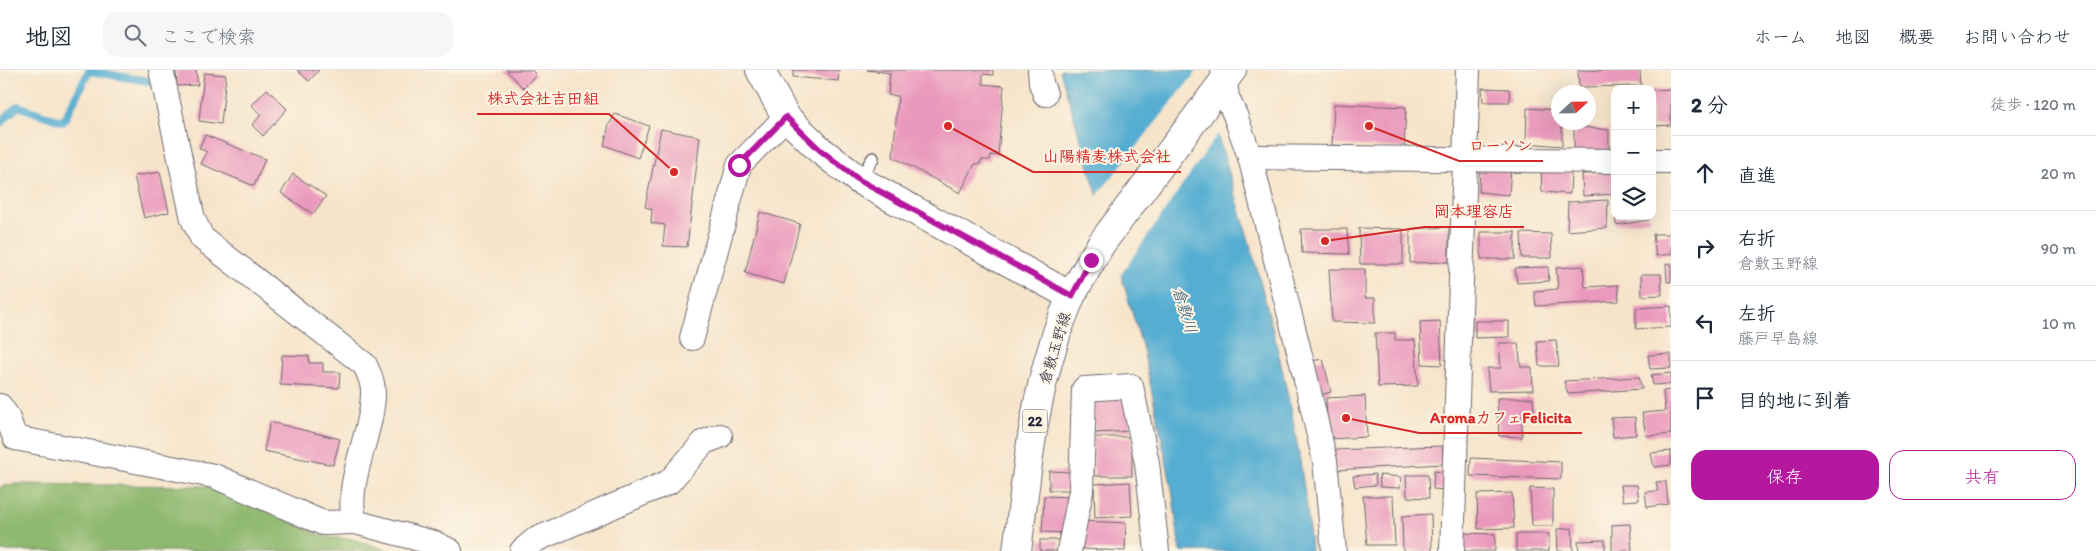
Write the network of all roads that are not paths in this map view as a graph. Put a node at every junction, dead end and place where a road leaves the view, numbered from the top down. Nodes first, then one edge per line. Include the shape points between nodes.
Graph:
1 (161, 70) edge
2 (760, 70) edge
3 (1040, 70) edge
4 (1468, 70) edge
5 (1224, 78) edge
6 (1045, 94) dead end
7 (786, 117) junction
8 (1250, 157) junction
9 (1466, 160) junction
10 (1611, 160) edge
11 (1656, 161) edge
12 (1671, 161) edge
13 (1072, 296) junction
14 (692, 338) dead end
15 (0, 406) edge
16 (720, 436) dead end
17 (7, 440) edge
18 (355, 522) junction
19 (450, 551) edge
20 (522, 551) edge
21 (1017, 551) edge
22 (1069, 551) edge
23 (1157, 551) edge
24 (1334, 551) edge
25 (1452, 551) edge

1 - 18 street via 193,219 202,238 365,365 371,380 373,401 353,492
2 - 7 main road, 倉敷玉野線
3 - 6 street
4 - 9 street
5 - 8 street via 1227,97
5 - 13 main road via 1101,244
7 - 13 main road, 倉敷玉野線 via 820,150 866,169
7 - 14 street via 739,165
8 - 9 street
8 - 24 street via 1325,461
9 - 10 street
9 - 25 street
11 - 12 street
13 - 21 main road, 倉敷玉野線 / 22 via 1055,339 1041,390 1030,444
15 - 17 street via 7,416
16 - 20 street via 704,442 670,482 535,540
17 - 18 street via 214,476 322,523
18 - 19 street via 434,543
22 - 23 street via 1081,492 1084,389 1131,386 1147,463

